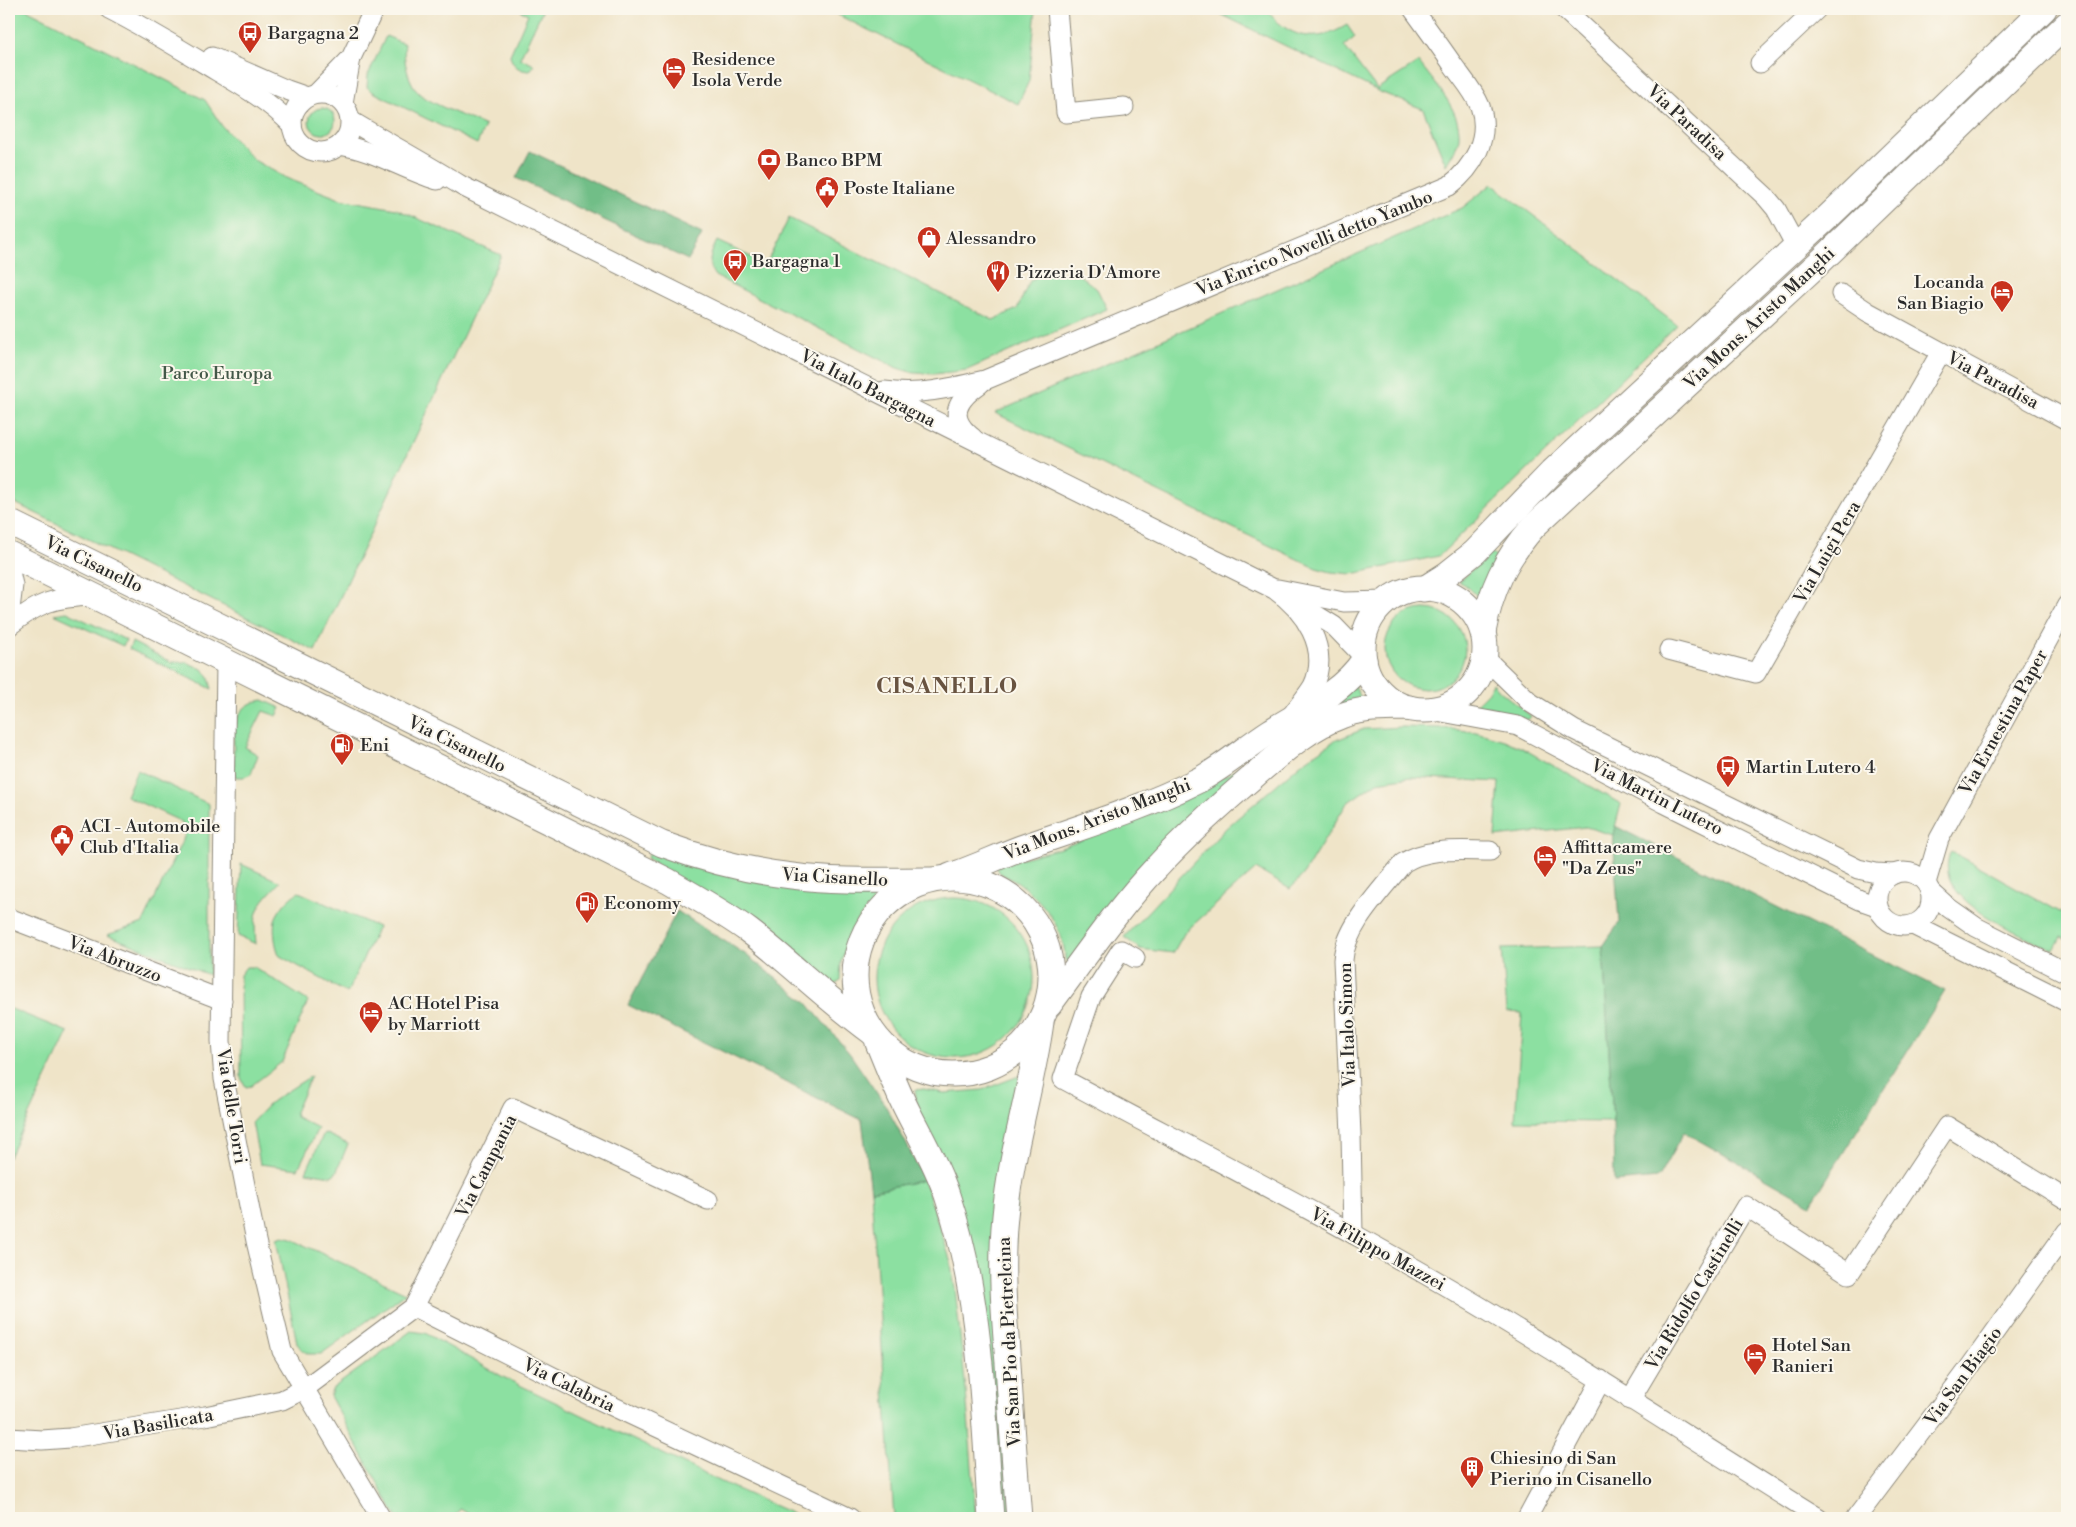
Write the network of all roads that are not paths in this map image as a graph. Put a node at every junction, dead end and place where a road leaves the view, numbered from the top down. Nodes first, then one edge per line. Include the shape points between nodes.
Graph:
1 (109, 9) edge
2 (374, 9) edge
3 (1057, 9) edge
4 (1413, 9) edge
5 (1564, 9) edge
6 (1817, 9) edge
7 (2044, 9) edge
8 (2067, 24) edge
9 (156, 33) junction
10 (351, 58) junction
11 (1760, 63) dead end
12 (312, 96) junction
13 (343, 103) junction
14 (1124, 107) dead end
15 (351, 121) junction
16 (292, 125) junction
17 (340, 146) junction
18 (462, 186) junction
19 (1796, 246) junction
20 (1841, 294) dead end
21 (1941, 352) junction
22 (985, 380) junction
23 (871, 390) junction
24 (2067, 420) edge
25 (987, 447) junction
26 (9, 522) edge
27 (9, 554) edge
28 (9, 567) edge
29 (1424, 588) junction
30 (1282, 594) junction
31 (92, 596) junction
32 (1388, 601) junction
33 (2067, 605) edge
34 (9, 617) edge
35 (9, 626) edge
36 (1483, 632) junction
37 (1669, 650) dead end
38 (1364, 658) junction
39 (1485, 658) junction
40 (226, 663) junction
41 (1420, 709) junction
42 (1287, 722) junction
43 (1939, 839) junction
44 (1490, 851) dead end
45 (1897, 873) junction
46 (937, 879) junction
47 (1928, 887) junction
48 (1877, 906) junction
49 (9, 918) edge
50 (1914, 925) junction
51 (1135, 958) dead end
52 (2067, 973) edge
53 (222, 1000) junction
54 (2067, 1002) edge
55 (1043, 1015) junction
56 (874, 1034) junction
57 (708, 1200) dead end
58 (2067, 1200) edge
59 (2067, 1231) edge
60 (1353, 1234) junction
61 (414, 1307) junction
62 (1601, 1380) junction
63 (304, 1389) junction
64 (1630, 1400) junction
65 (9, 1438) edge
66 (381, 1518) edge
67 (850, 1518) edge
68 (990, 1518) edge
69 (1019, 1518) edge
70 (1527, 1518) edge
71 (1819, 1518) edge
72 (1856, 1518) edge

1 - 9 street
2 - 10 street
3 - 14 street via 1066,112
4 - 22 street, Via Enrico Novelli detto Yambo via 1480,106 1483,124 1480,147 1459,178 1439,191
5 - 19 street, Via Paradisa via 1766,197
6 - 11 street
7 - 19 main road, Via Mons. Aristo Manghi
8 - 36 main road, Via Mons. Aristo Manghi via 1822,260 1534,526 1500,572
9 - 12 street via 287,90
9 - 16 street via 264,100
10 - 12 street
10 - 13 street
12 - 13 street via 330,95
12 - 16 street via 295,110
13 - 15 street
15 - 17 street
15 - 18 street, Via Italo Bargagna
16 - 17 street via 297,139 311,150 323,152
17 - 18 street, Via Italo Bargagna via 364,150 412,171
18 - 23 street, Via Italo Bargagna
19 - 29 main road, Via Mons. Aristo Manghi via 1552,472 1475,552 1446,576
20 - 21 street, Via Paradisa
21 - 24 street, Via Paradisa
21 - 37 street, Via Luigi Pera via 1756,673
22 - 23 street, Via Enrico Novelli detto Yambo via 921,393
22 - 25 street, Via Enrico Novelli detto Yambo via 962,398 957,411 965,431
23 - 25 street, Via Italo Bargagna
25 - 30 street, Via Italo Bargagna
26 - 46 main road, Via Cisanello via 662,844 713,860 792,876
27 - 31 main road, Via Cisanello
28 - 34 street via 13,584
29 - 32 main road via 1405,592
29 - 36 main road via 1447,593 1461,601 1472,611
30 - 32 street, Via Italo Bargagna via 1344,602
30 - 38 street, Via Italo Bargagna via 1334,626
30 - 42 street, Via Italo Bargagna via 1309,626 1316,642 1319,665 1310,691
31 - 35 street via 38,605
31 - 40 main road, Via Cisanello
32 - 38 main road via 1373,616 1367,629
33 - 43 street, Via Ernestina Paper
36 - 39 main road
38 - 41 main road via 1370,676 1380,690 1393,701
38 - 42 main road, Via Mons. Aristo Manghi via 1356,671 1334,691
39 - 41 main road via 1479,675 1463,696 1448,705
39 - 45 street, Via Martin Lutero via 1531,703 1574,730 1858,869
40 - 53 street, Via delle Torri
40 - 56 main road, Via Cisanello via 675,885 749,931
41 - 48 street, Via Martin Lutero via 1518,726 1664,803
41 - 55 main road via 1375,708 1344,715 1324,724 1281,753 1157,867 1103,932
42 - 46 main road, Via Mons. Aristo Manghi via 1231,761 1184,787
43 - 45 street, Via Ernestina Paper via 1920,860
43 - 47 street, Via Ernestina Paper
44 - 60 street, Via Italo Simon via 1434,852 1412,857 1397,870 1348,938 1343,960
45 - 47 street via 1915,874
45 - 48 street via 1887,877 1878,889
46 - 55 main road, Via Cisanello via 978,880 998,888 1032,918 1047,948 1051,971 1050,993
46 - 56 main road, Via Mons. Aristo Manghi via 911,887 894,897 872,919 862,936 854,985 861,1013
47 - 50 street via 1931,900 1926,915
47 - 52 street via 1948,908 1976,928
48 - 50 street via 1890,923 1905,927
49 - 53 street, Via Abruzzo
50 - 54 street
51 - 60 street, Via Filippo Mazzei via 1121,950 1091,997 1063,1079
53 - 63 street, Via delle Torri via 224,1079 256,1242 282,1351
55 - 56 main road via 1028,1039 1009,1056 985,1068 958,1073 944,1074 918,1068 894,1055
55 - 69 main road, Via San Pio da Pietrelcina via 1011,1164 1004,1233 1004,1317
56 - 68 main road, Via San Pio da Pietrelcina via 903,1102 934,1161 959,1238 976,1327
57 - 61 street, Via Campania via 513,1108
58 - 64 street, Via Ridolfo Castinelli via 1947,1126 1849,1274 1746,1206
59 - 72 street, Via San Biagio
60 - 62 street, Via Filippo Mazzei
61 - 63 street
61 - 67 street, Via Calabria via 591,1396
62 - 64 street, Via Filippo Mazzei
62 - 70 street
63 - 65 street, Via Basilicata via 274,1403 138,1428 56,1440
63 - 66 street, Via delle Torri
64 - 71 street, Via Filippo Mazzei

